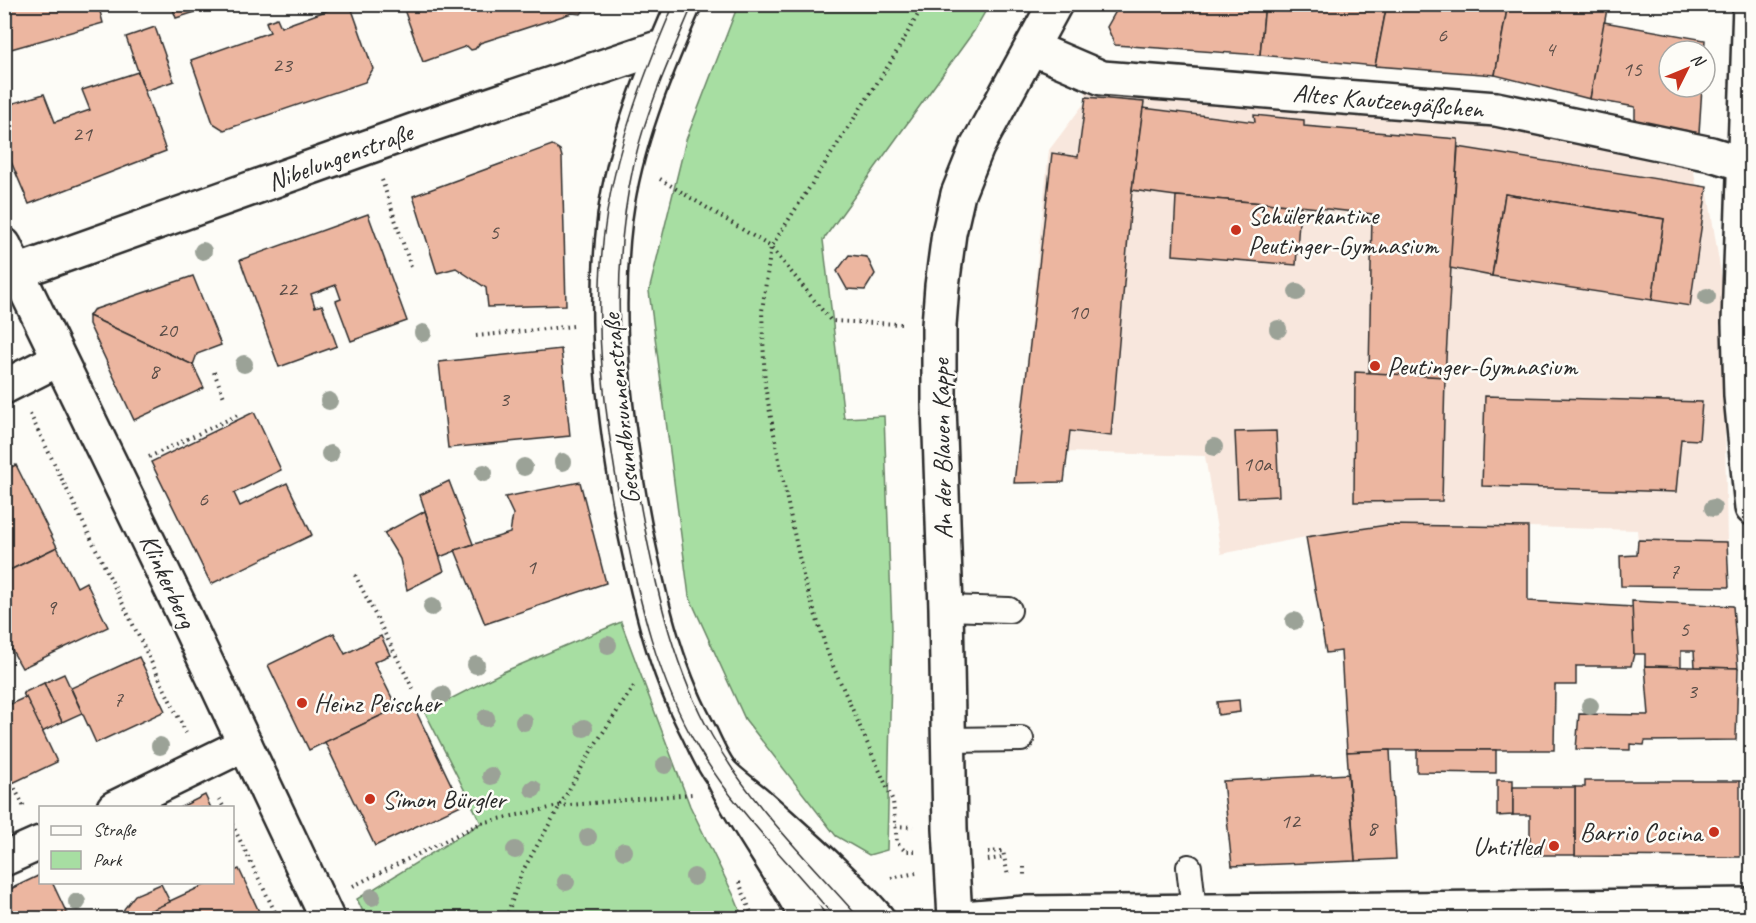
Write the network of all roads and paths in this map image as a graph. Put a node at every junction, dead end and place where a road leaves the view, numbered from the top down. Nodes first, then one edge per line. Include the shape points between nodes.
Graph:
1 (684, 4) edge
2 (924, 4) edge
3 (1055, 4) edge
4 (1750, 4) edge
5 (1032, 48) junction
6 (663, 51) junction
7 (372, 146) junction
8 (626, 159) junction
9 (1744, 164) junction
10 (771, 247) junction
11 (11, 258) edge
12 (412, 270) dead end
13 (609, 323) junction
14 (870, 323) dead end
15 (476, 336) dead end
16 (59, 359) junction
17 (214, 372) dead end
18 (10, 384) edge
19 (224, 397) dead end
20 (238, 415) dead end
21 (116, 472) junction
22 (1751, 491) edge
23 (355, 575) dead end
24 (946, 608) junction
25 (1010, 610) dead end
26 (662, 645) junction
27 (413, 689) dead end
28 (1021, 739) dead end
29 (949, 740) junction
30 (245, 744) junction
31 (202, 764) junction
32 (725, 781) junction
33 (116, 806) edge
34 (223, 806) edge
35 (559, 806) junction
36 (895, 826) dead end
37 (234, 828) edge
38 (39, 843) edge
39 (4, 859) edge
40 (1189, 867) dead end
41 (1752, 905) edge
42 (323, 910) edge
43 (1194, 911) junction
44 (278, 918) edge
45 (506, 918) edge
46 (807, 918) edge
47 (846, 918) edge
48 (877, 918) edge
49 (955, 918) edge
50 (963, 918) edge

1 - 6 street, Gesundbrunnenstraße
2 - 10 path
3 - 5 street, An der Blauen Kappe
4 - 9 street
5 - 9 street, Altes Kautzengäßchen via 1102,78 1496,110
5 - 24 street, An der Blauen Kappe via 977,147 958,194 949,233 939,325
6 - 7 street, Nibelungenstraße via 655,49
6 - 8 street, Gesundbrunnenstraße
7 - 11 street, Nibelungenstraße
7 - 12 path
8 - 10 path
8 - 13 street, Gesundbrunnenstraße via 616,215
9 - 22 street via 1739,323 1741,396
10 - 14 path via 831,321
10 - 36 path via 762,311 765,386 784,488 804,580 830,659 893,801
11 - 16 street, Klinkerberg
13 - 15 path
13 - 26 street, Gesundbrunnenstraße via 623,460 641,560
16 - 18 street
16 - 21 street, Klinkerberg
17 - 19 path
18 - 31 path
20 - 21 path
21 - 30 street, Klinkerberg
23 - 27 path
24 - 25 lane
24 - 29 street, An der Blauen Kappe
26 - 32 street, Gesundbrunnenstraße via 692,719
26 - 35 path
28 - 29 lane
29 - 49 street, An der Blauen Kappe
30 - 31 street
30 - 42 street, Klinkerberg
31 - 33 street
31 - 34 path
32 - 35 path
32 - 46 street, Gesundbrunnenstraße
32 - 47 lane
32 - 48 street, Gesundbrunnenstraße via 842,881
35 - 42 path via 481,824
35 - 45 path via 522,872
37 - 44 path
38 - 39 street
40 - 43 lane
41 - 43 street
43 - 50 street via 1024,913

